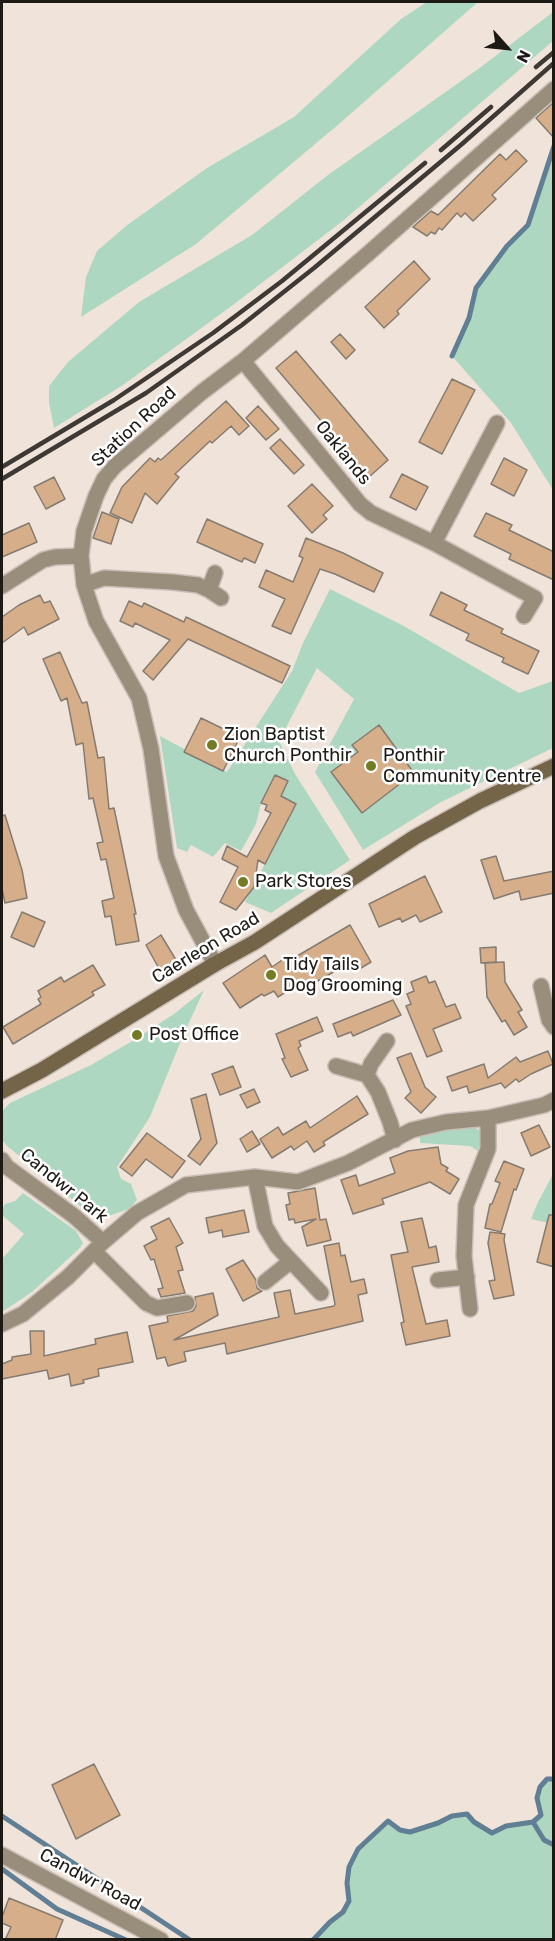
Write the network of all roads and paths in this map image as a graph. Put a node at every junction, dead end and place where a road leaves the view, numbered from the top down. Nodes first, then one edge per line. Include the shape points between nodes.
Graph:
1 (554, 89) edge
2 (243, 361) junction
3 (497, 423) dead end
4 (434, 543) junction
5 (81, 556) junction
6 (215, 573) dead end
7 (2, 585) edge
8 (84, 585) junction
9 (525, 616) dead end
10 (554, 766) edge
11 (216, 964) junction
12 (541, 986) dead end
13 (550, 1002) edge
14 (554, 1027) edge
15 (387, 1041) dead end
16 (336, 1066) dead end
17 (367, 1076) junction
18 (2, 1091) edge
19 (554, 1100) edge
20 (489, 1118) junction
21 (395, 1140) junction
22 (2, 1160) edge
23 (255, 1177) junction
24 (98, 1247) junction
25 (291, 1261) junction
26 (466, 1277) junction
27 (438, 1280) dead end
28 (265, 1282) dead end
29 (321, 1293) dead end
30 (187, 1303) dead end
31 (470, 1309) dead end
32 (2, 1324) edge
33 (2, 1855) edge
34 (160, 1940) edge

1 - 2 street, Station Road
2 - 4 street, Oaklands via 360,504
2 - 5 street, Station Road via 104,479 84,531
3 - 4 street
4 - 9 street, Oaklands via 535,598
5 - 7 street via 43,560
5 - 8 street, Station Road
6 - 8 street via 215,594 198,585 113,578
8 - 11 street, Station Road via 96,621 139,698 151,749 166,856 186,910
10 - 11 main road, Caerleon Road via 415,837
11 - 18 main road, Caerleon Road via 42,1071
12 - 13 street
13 - 14 street via 549,1020
15 - 17 street
16 - 17 street
17 - 21 street via 378,1092
19 - 20 street, Candwr Park
20 - 21 street, Candwr Park via 446,1122 412,1130
20 - 26 street via 488,1149 466,1205
21 - 23 street, Candwr Park via 298,1182
22 - 24 street, Candwr Park via 74,1216
23 - 24 street, Candwr Park via 186,1185 137,1213
23 - 25 street via 265,1226
24 - 30 street via 146,1303 157,1308
24 - 32 street, Candwr Park via 23,1314
25 - 28 street
25 - 29 street
26 - 27 street
26 - 31 street
33 - 34 street, Candwr Road

